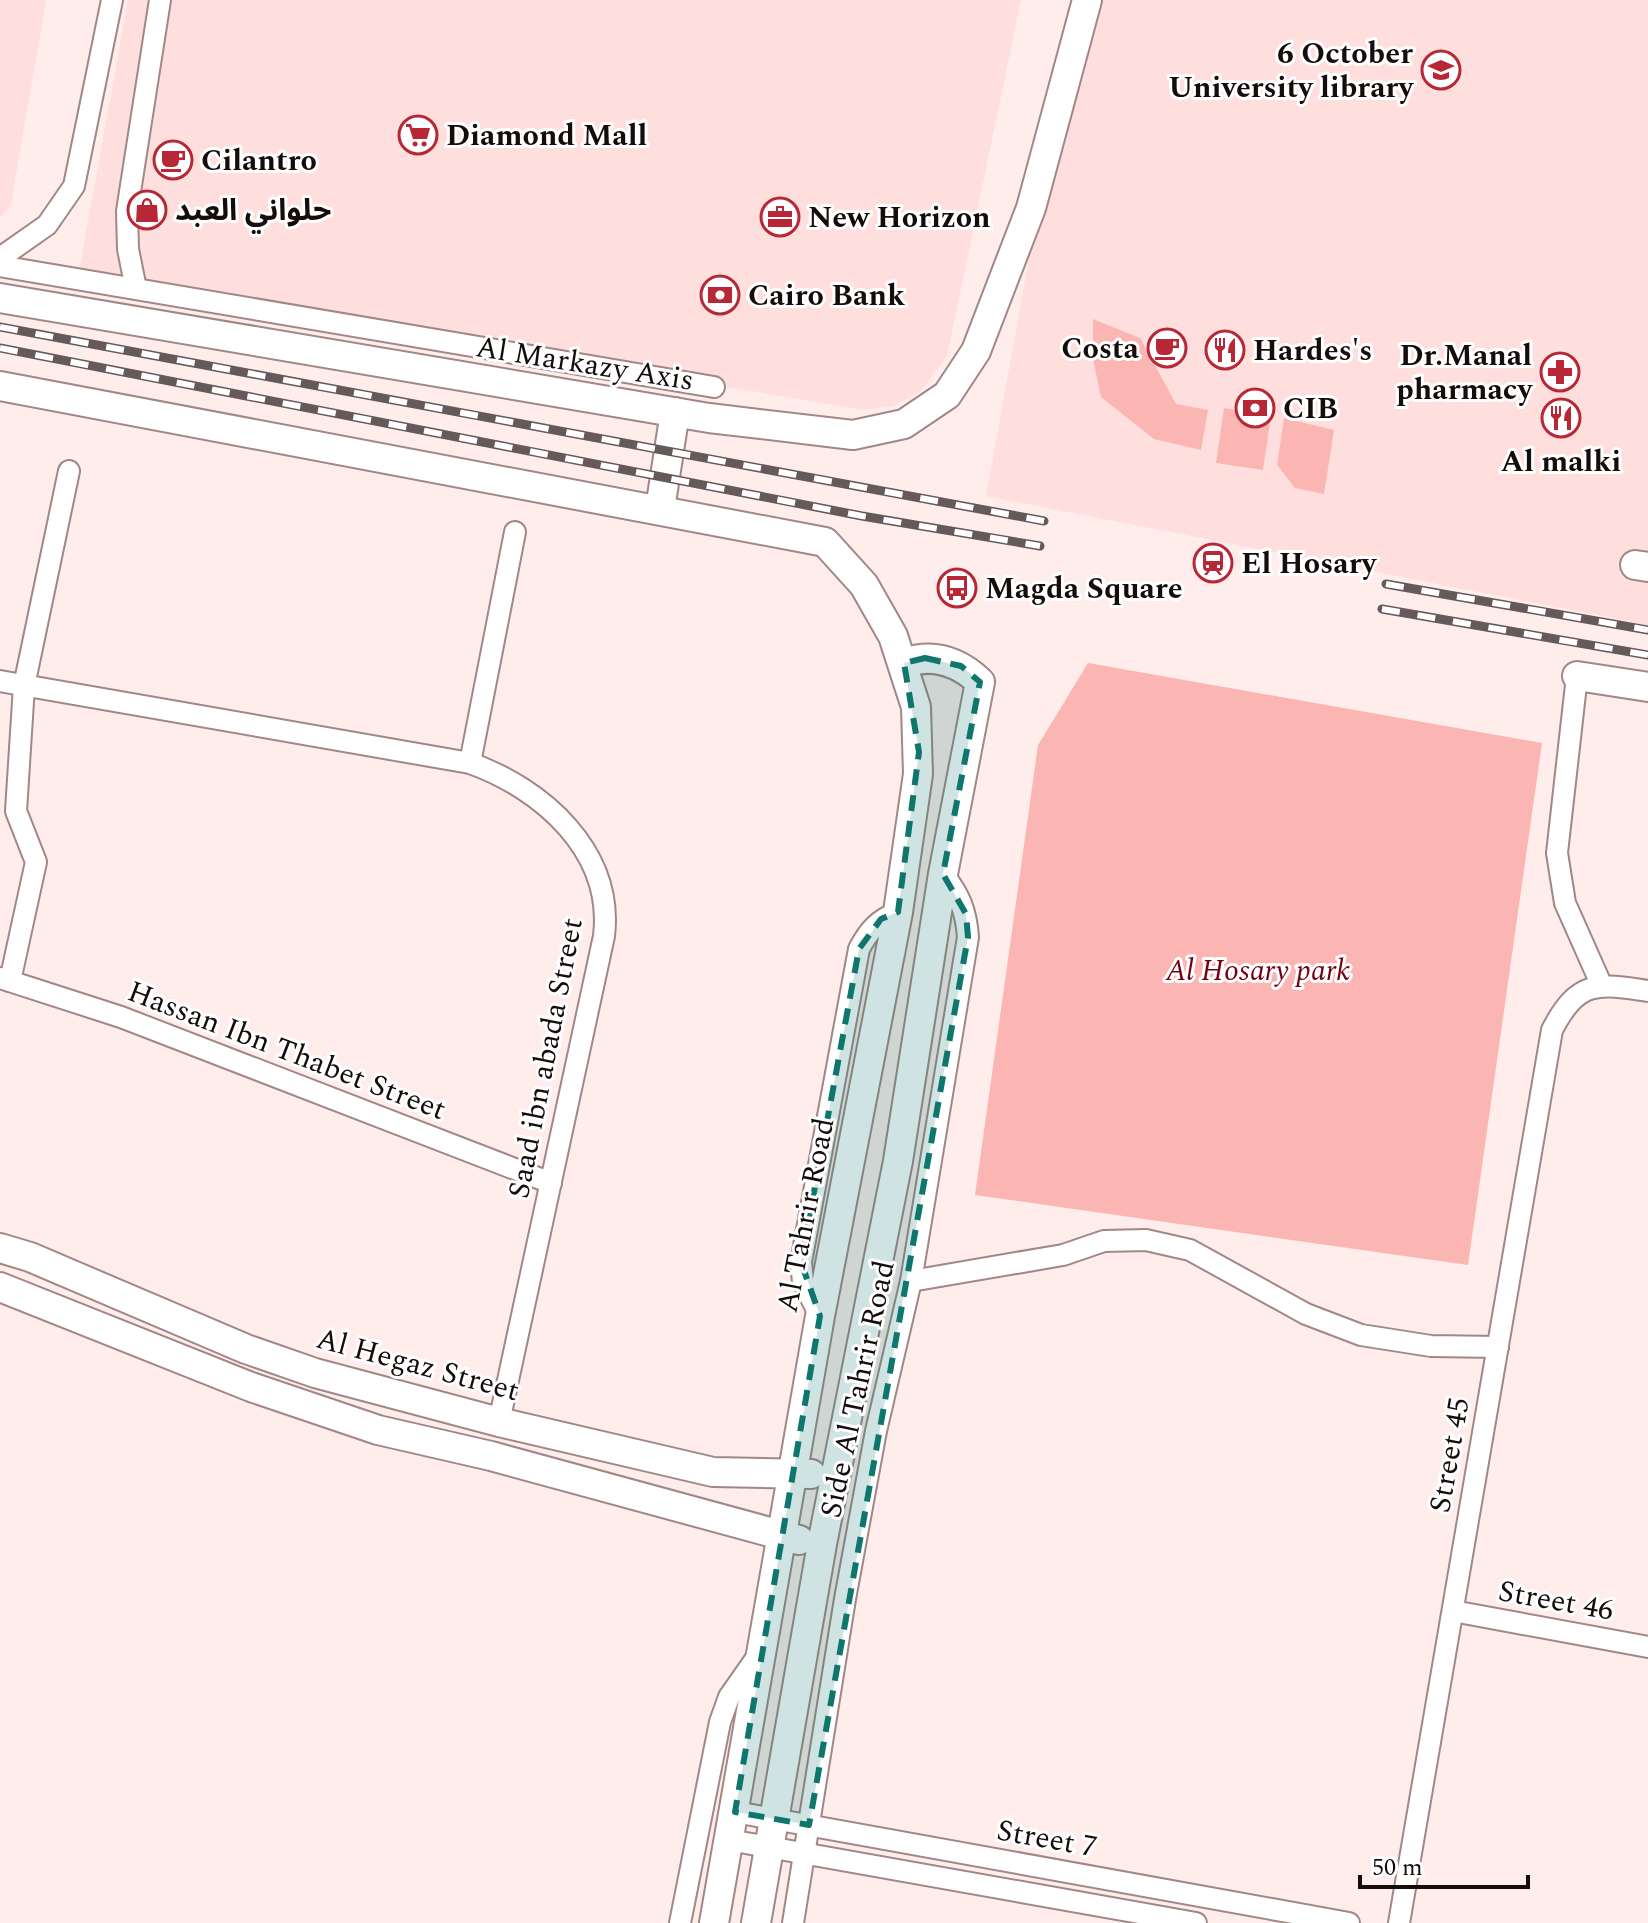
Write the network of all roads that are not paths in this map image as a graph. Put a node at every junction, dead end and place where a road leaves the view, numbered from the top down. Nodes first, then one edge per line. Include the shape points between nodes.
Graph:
1 (112, 0) edge
2 (160, 0) edge
3 (1087, 0) edge
4 (0, 258) edge
5 (0, 266) edge
6 (136, 289) junction
7 (0, 298) edge
8 (0, 386) edge
9 (714, 387) dead end
10 (675, 412) junction
11 (69, 471) dead end
12 (660, 509) junction
13 (515, 532) dead end
14 (904, 663) junction
15 (1577, 676) joint
16 (0, 681) edge
17 (24, 686) junction
18 (1648, 687) edge
19 (470, 763) junction
20 (0, 823) edge
21 (21, 827) junction
22 (943, 874) junction
23 (5, 980) edge
24 (1601, 984) junction
25 (1648, 991) edge
26 (551, 1183) junction
27 (0, 1248) edge
28 (911, 1281) junction
29 (0, 1287) edge
30 (1498, 1347) junction
31 (499, 1422) junction
32 (836, 1473) junction
33 (792, 1475) junction
34 (782, 1537) junction
35 (822, 1544) junction
36 (1453, 1611) junction
37 (1648, 1647) edge
38 (762, 1651) junction
39 (735, 1812) junction
40 (774, 1819) junction
41 (809, 1825) junction
42 (729, 1840) junction
43 (769, 1847) junction
44 (804, 1853) junction
45 (680, 1923) edge
46 (714, 1923) edge
47 (756, 1923) edge
48 (793, 1923) edge
49 (1196, 1923) edge
50 (1349, 1923) edge
51 (1399, 1923) edge

1 - 4 street via 74,186 47,225
2 - 6 street via 127,211
3 - 10 street, Al Markazy Axis via 1031,208 976,351 947,395 891,428 853,435
5 - 6 street
6 - 9 street
7 - 10 street, Al Markazy Axis
8 - 12 street
10 - 12 street
11 - 17 street
12 - 14 street, Al Tahrir Road via 825,542 864,585
13 - 19 street
14 - 22 street via 925,658 950,661 980,682
14 - 33 street, Al Tahrir Road via 916,707 919,752 898,912
15 - 18 street
15 - 24 street via 1557,853 1565,903
16 - 17 street, Saad ibn abada Street
17 - 19 street, Saad ibn abada Street
17 - 21 street via 16,811
19 - 26 street, Saad ibn abada Street via 526,788 571,830 600,885 606,915
20 - 21 street
21 - 23 street via 36,862
22 - 28 street, Side Al Tahrir Road via 958,892 968,937
22 - 32 street via 898,1161
23 - 26 street, Hassan Ibn Thabet Street via 121,1017
24 - 25 street
24 - 30 street, Street 45 via 1570,1001 1552,1030
26 - 31 street, Saad ibn abada Street
27 - 31 street, Al Hegaz Street via 246,1349
28 - 30 street via 1063,1255 1104,1241 1146,1240 1190,1250 1306,1314 1361,1335 1431,1346
28 - 41 street, Side Al Tahrir Road via 876,1431
29 - 34 street via 314,1410
30 - 36 street, Street 45
31 - 33 street, Al Hegaz Street via 713,1472
32 - 33 street, Al Hegaz Street
32 - 35 street
33 - 34 street, Al Tahrir Road
34 - 35 street
34 - 38 street, Al Tahrir Road
35 - 40 street
36 - 37 street, Street 46
36 - 51 street, Street 45
38 - 39 street, Al Tahrir Road
38 - 45 street via 729,1697 720,1722
39 - 40 street, Street 7
39 - 42 street, Al Tahrir Road
40 - 41 street, Street 7
40 - 43 street
41 - 44 street, Side Al Tahrir Road
41 - 50 street, Street 7
42 - 43 street, Street 7
42 - 46 street, Al Tahrir Road
43 - 44 street, Street 7
43 - 47 street
44 - 48 street, Side Al Tahrir Road
44 - 49 street, Street 7

